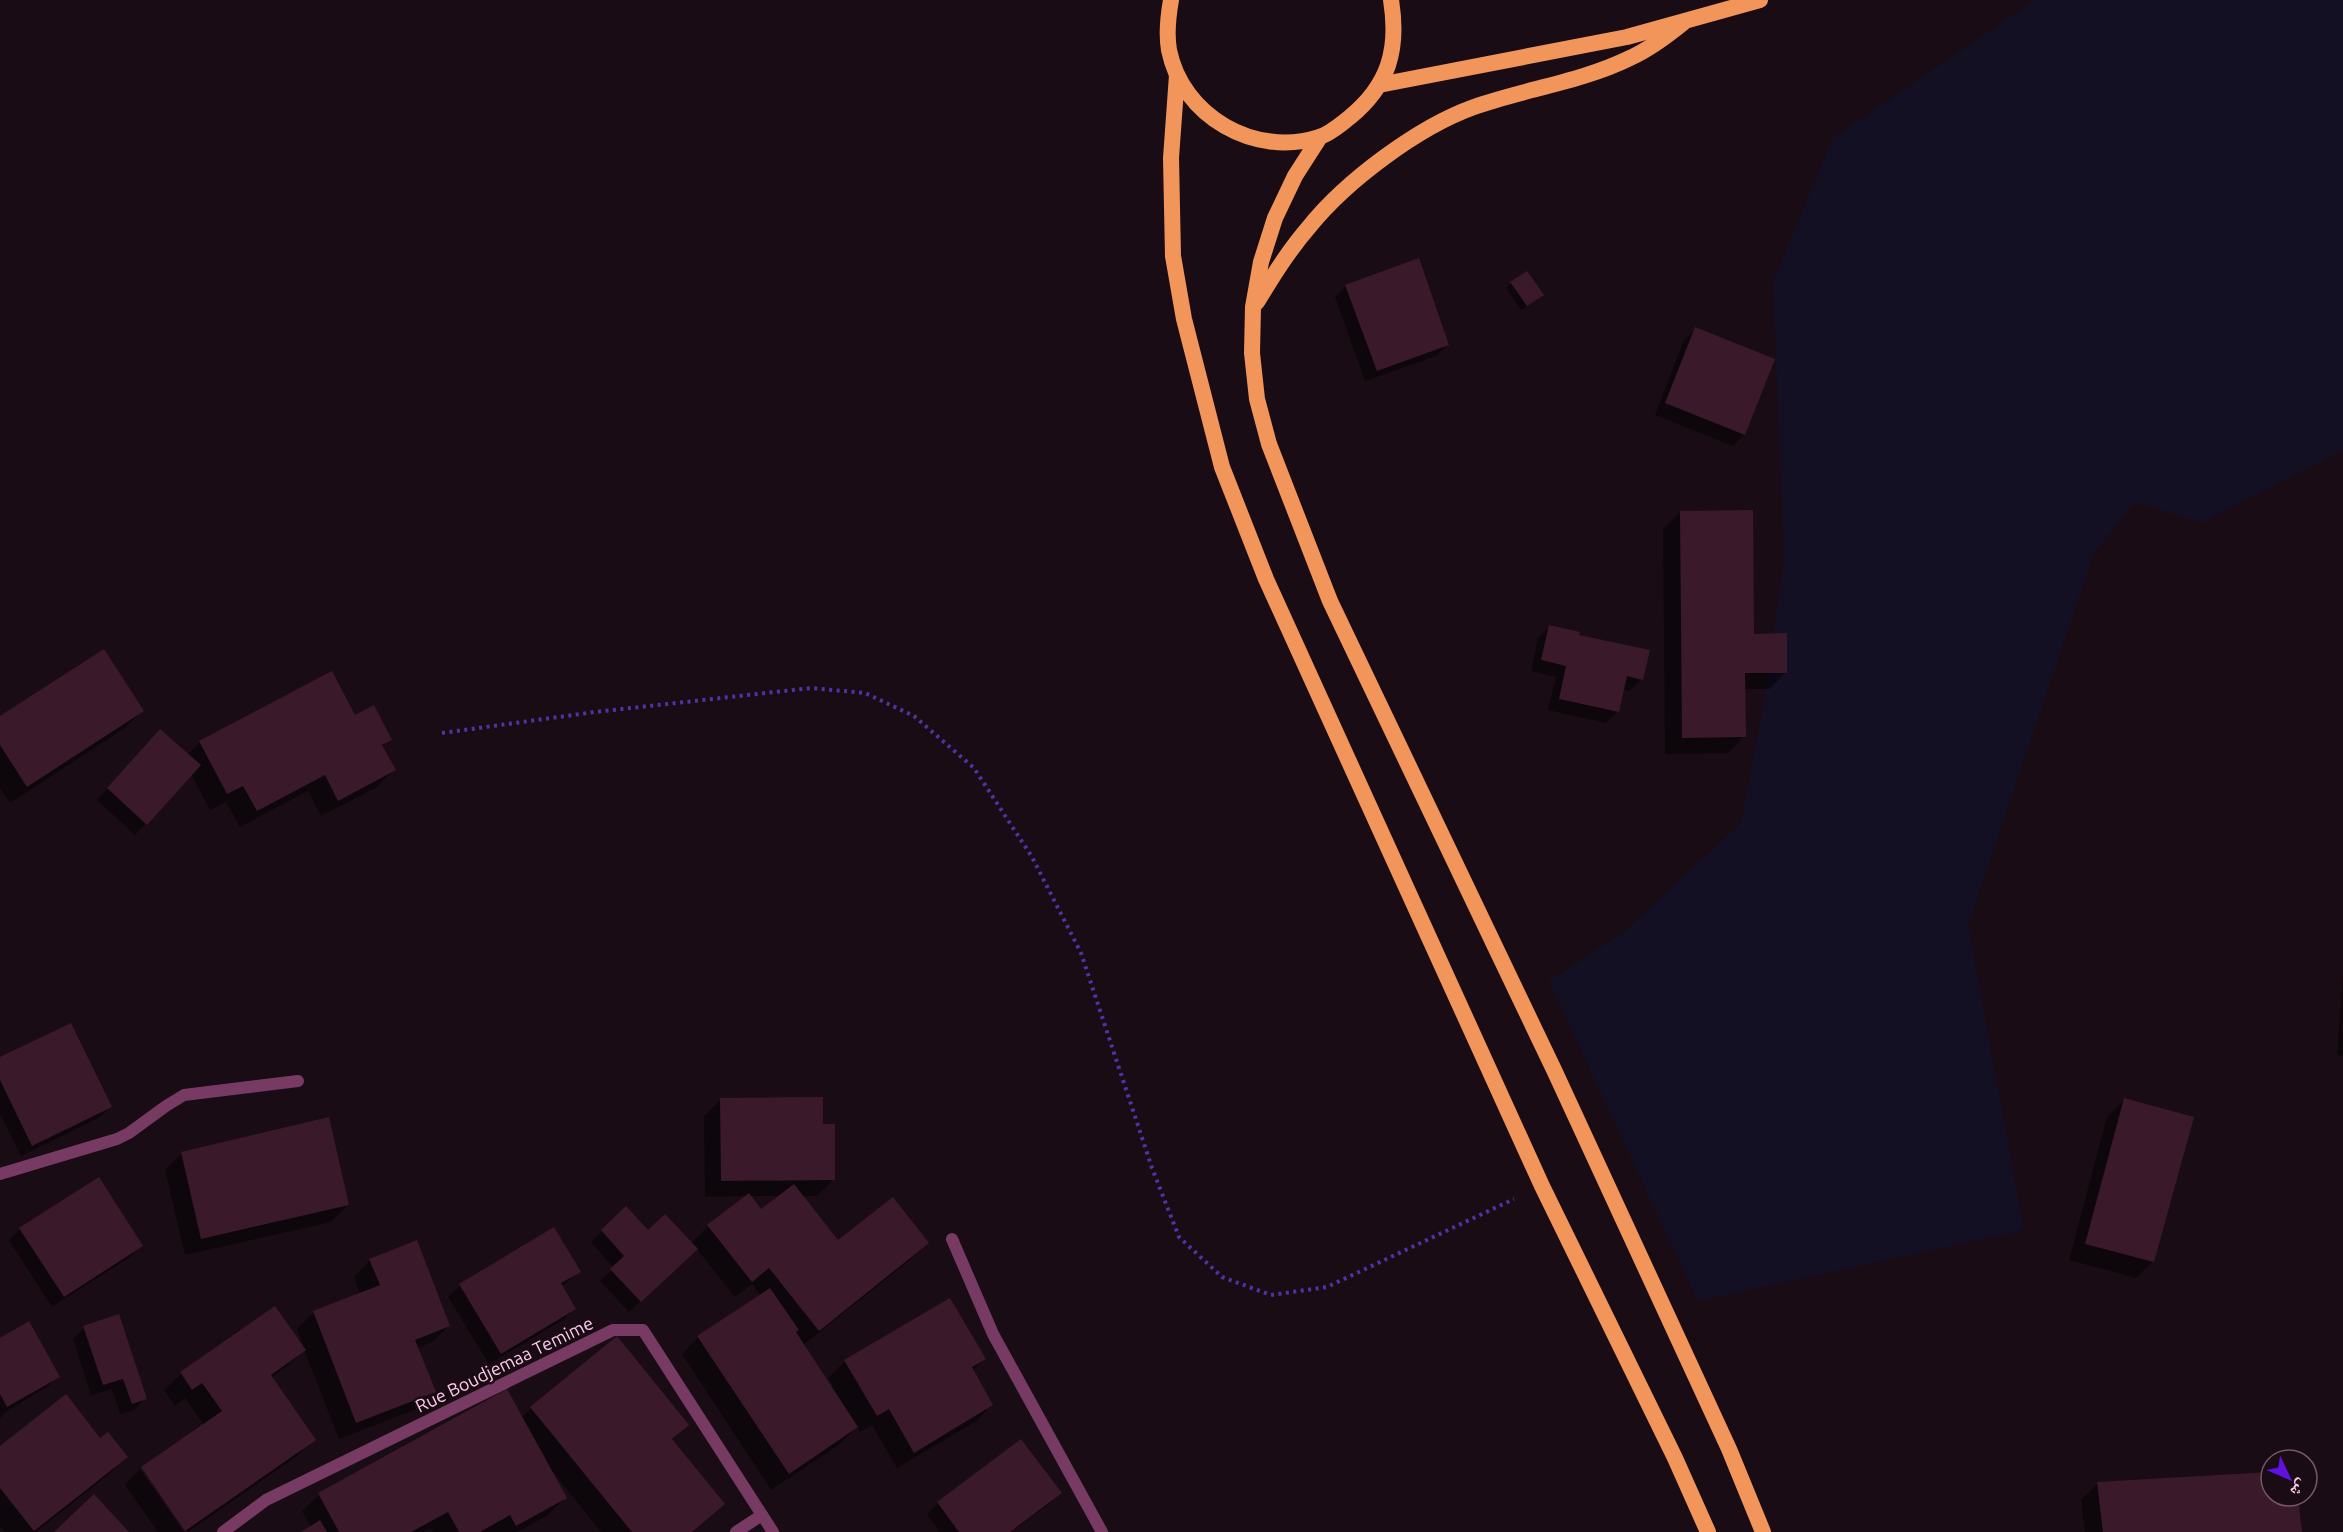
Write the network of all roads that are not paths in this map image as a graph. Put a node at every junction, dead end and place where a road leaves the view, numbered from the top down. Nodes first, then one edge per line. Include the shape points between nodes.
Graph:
1 (1171, 0) edge
2 (1390, 0) edge
3 (1760, 0) edge
4 (1683, 23) junction
5 (1177, 75) junction
6 (1380, 85) junction
7 (1320, 137) junction
8 (1253, 307) junction
9 (298, 1081) dead end
10 (0, 1174) edge
11 (952, 1239) dead end
12 (762, 1515) junction
13 (223, 1532) edge
14 (736, 1532) edge
15 (773, 1532) edge
16 (1102, 1532) edge
17 (1708, 1532) edge
18 (1763, 1532) edge

1 - 5 highway via 1167,24
2 - 6 highway via 1395,26 1391,56
3 - 4 highway
4 - 6 highway
4 - 8 highway via 1659,41 1604,70 1471,108 1402,144 1332,202 1287,254
5 - 7 highway via 1195,103 1221,125 1252,139 1285,142
5 - 17 highway via 1171,158 1173,256 1184,319 1222,466 1266,579 1542,1186
6 - 7 highway via 1363,106
7 - 8 highway via 1275,218 1261,262
8 - 18 highway via 1257,399 1269,444 1330,601 1555,1072 1729,1449
9 - 10 street via 184,1095 117,1139
11 - 16 street via 993,1334
12 - 13 street, Rue Boudjemaa Temime via 643,1330 613,1330 266,1500
12 - 14 street
12 - 15 street, Rue Boudjemaa Temime

